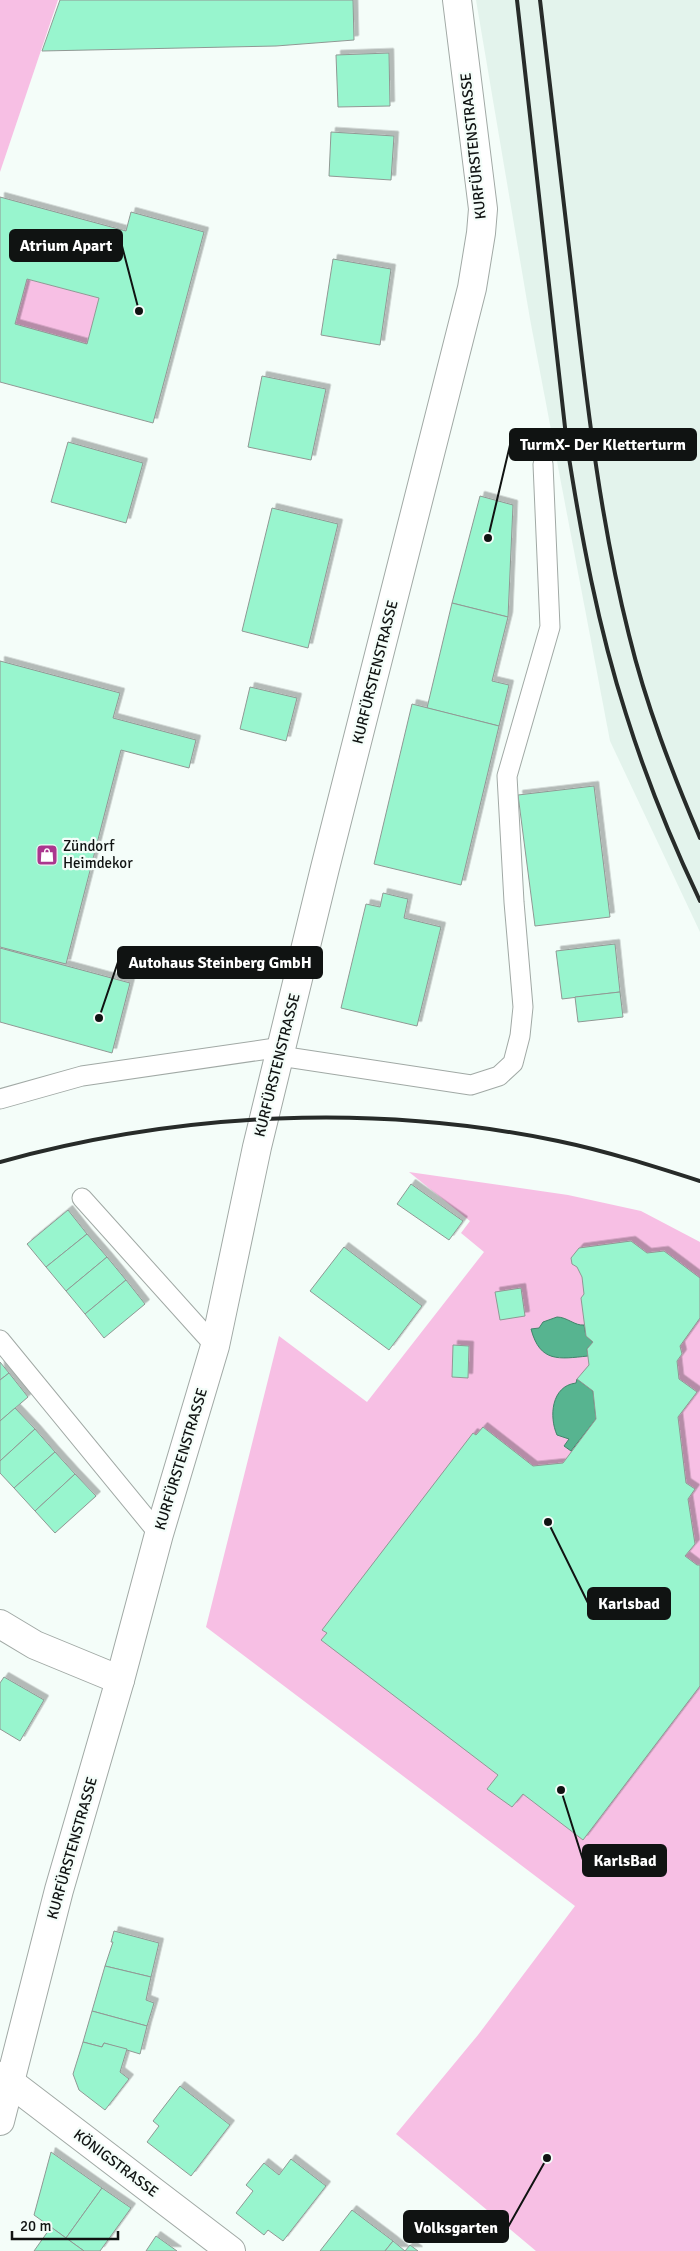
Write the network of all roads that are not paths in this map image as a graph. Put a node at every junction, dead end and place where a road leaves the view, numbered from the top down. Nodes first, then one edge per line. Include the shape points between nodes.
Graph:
1 (457, 0) edge
2 (543, 464) dead end
3 (281, 1051) junction
4 (0, 1099) edge
5 (82, 1198) dead end
6 (0, 1340) edge
7 (215, 1346) junction
8 (159, 1534) junction
9 (0, 1624) edge
10 (120, 1680) junction
11 (6, 2079) edge
12 (0, 2121) edge
13 (231, 2251) edge

1 - 3 street, KURFÜRSTENSTRASSE via 483,209 472,288
2 - 3 lane via 550,627 508,776 523,1007 513,1063 500,1076 471,1085
3 - 4 lane via 82,1076
3 - 7 street, KURFÜRSTENSTRASSE
5 - 7 lane
6 - 8 lane
7 - 8 street, KURFÜRSTENSTRASSE
8 - 10 street, KURFÜRSTENSTRASSE
9 - 10 street via 35,1645
10 - 11 street, KURFÜRSTENSTRASSE
11 - 12 street, KURFÜRSTENSTRASSE
11 - 13 street, KÖNIGSTRASSE

